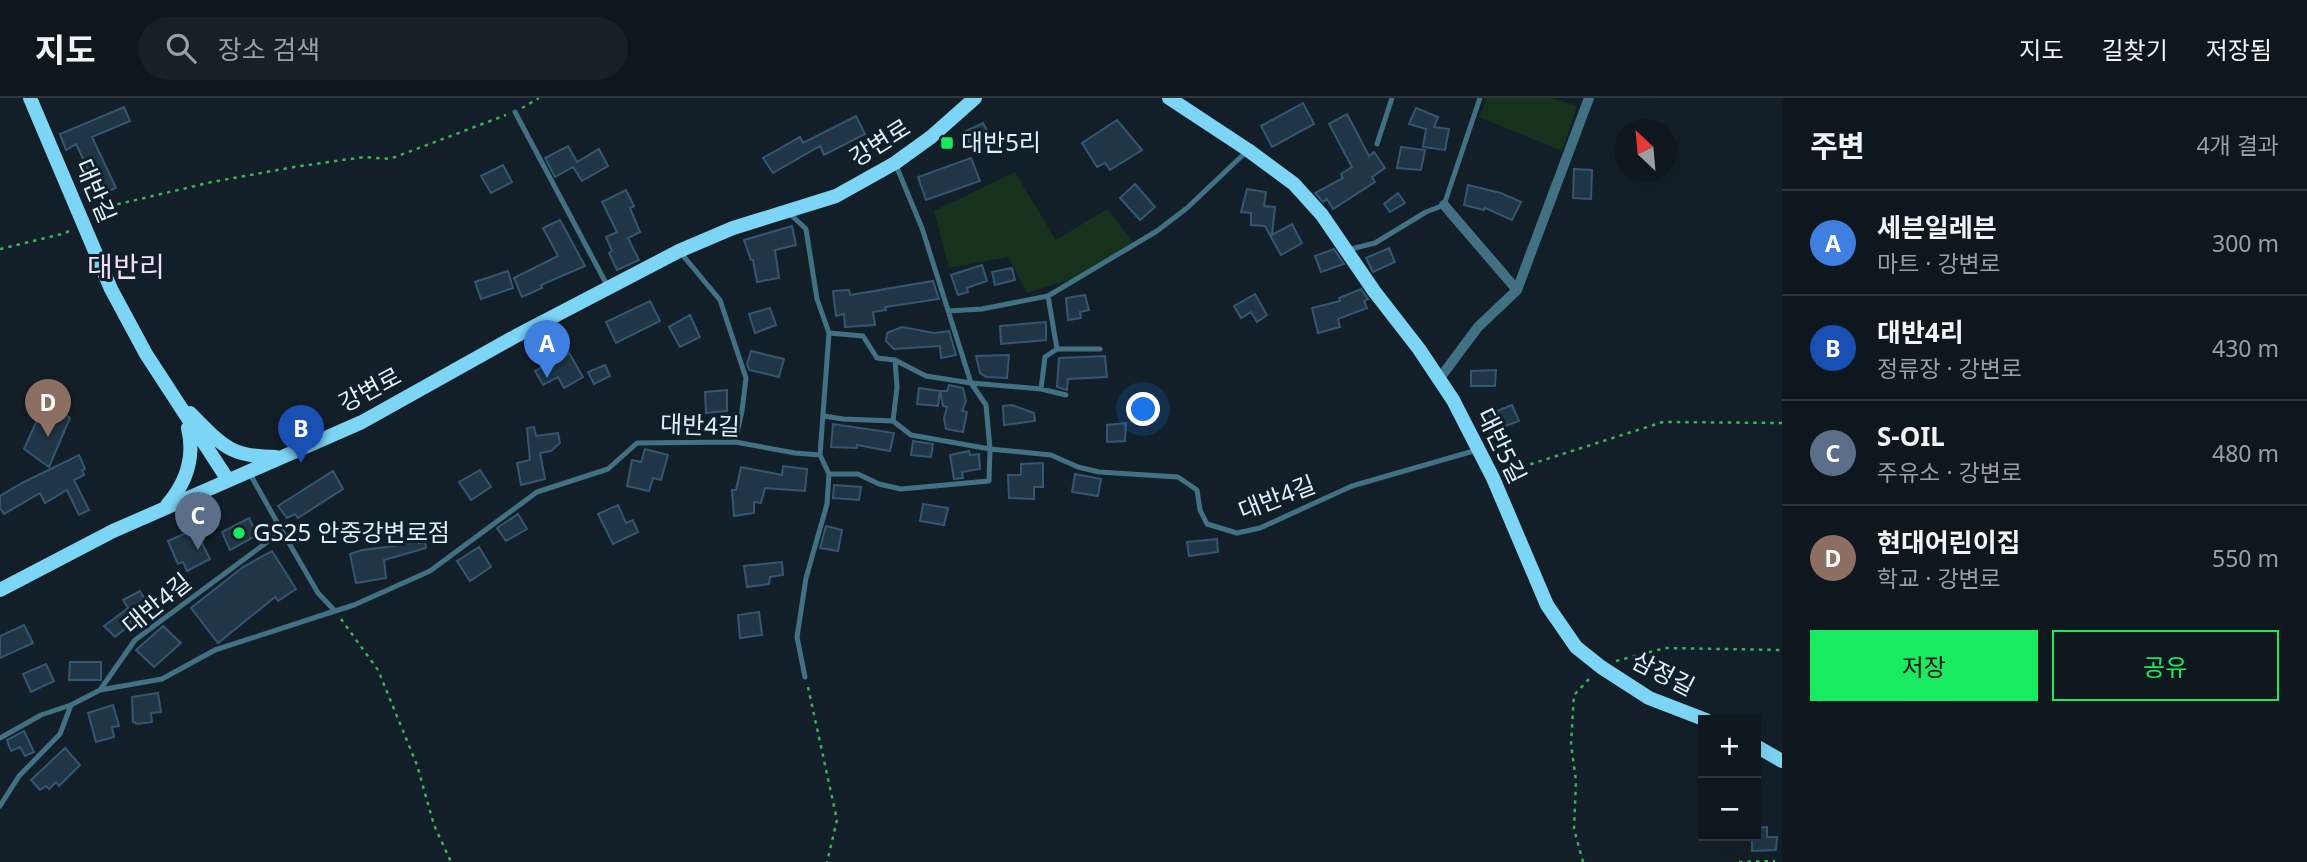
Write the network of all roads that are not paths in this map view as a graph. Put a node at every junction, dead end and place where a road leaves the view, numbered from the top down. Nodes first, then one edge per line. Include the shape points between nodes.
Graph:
1 (30, 98) edge
2 (975, 98) edge
3 (1169, 98) edge
4 (1392, 98) edge
5 (1480, 98) edge
6 (1589, 98) edge
7 (515, 111) road end
8 (1377, 144) dead end
9 (1248, 150) junction
10 (895, 163) junction
11 (1444, 205) junction
12 (786, 211) junction
13 (679, 251) junction
14 (1345, 251) junction
15 (609, 289) junction
16 (1517, 290) junction
17 (1048, 296) junction
18 (948, 311) junction
19 (829, 333) junction
20 (1057, 349) junction
21 (1100, 349) dead end
22 (895, 360) junction
23 (1440, 378) junction
24 (971, 383) junction
25 (1041, 389) junction
26 (1066, 395) dead end
27 (184, 410) junction
28 (824, 416) junction
29 (893, 421) junction
30 (735, 442) junction
31 (990, 449) junction
32 (1480, 450) junction
33 (820, 455) junction
34 (281, 458) junction
35 (249, 472) junction
36 (829, 474) junction
37 (231, 479) junction
38 (164, 509) junction
39 (282, 531) junction
40 (0, 590) edge
41 (335, 611) junction
42 (1601, 667) joint
43 (805, 677) road end
44 (100, 690) junction
45 (71, 705) junction
46 (1698, 717) edge
47 (0, 738) edge
48 (1761, 749) edge
49 (1782, 761) edge
50 (0, 806) edge

1 - 27 street, 대반길 via 111,289
2 - 10 street, 강변로
3 - 9 street, 대반5길
4 - 8 lane
5 - 11 lane
6 - 16 street
7 - 15 lane
9 - 14 street, 대반5길 via 1294,184 1322,215
9 - 17 lane via 1157,231
10 - 12 street, 강변로 via 836,196
10 - 18 lane via 922,228
11 - 14 lane via 1375,243
11 - 16 street
12 - 13 street, 강변로
12 - 19 lane via 806,229 817,299
13 - 15 street, 강변로
13 - 30 lane via 720,300 746,378
14 - 23 street, 대반5길
15 - 34 street, 강변로 via 362,422
16 - 23 street via 1478,327
17 - 18 lane
17 - 20 lane
18 - 24 lane
19 - 22 lane via 863,336 877,358
19 - 28 lane
20 - 21 lane
20 - 25 lane via 1045,357
22 - 24 lane via 926,376
22 - 29 lane
23 - 32 street, 대반5길
24 - 25 lane
24 - 31 lane via 986,405
25 - 26 lane
27 - 34 street via 239,454
27 - 37 street, 대반길
27 - 38 street via 192,453 184,479
28 - 29 lane, 대반4길
28 - 33 lane
29 - 31 lane, 대반4길 via 911,435
30 - 33 lane, 대반4길
30 - 41 lane, 대반4길 via 637,443 608,468 537,492 430,571
31 - 32 lane, 대반4길 via 1051,455 1099,472 1178,477 1197,489 1208,524 1237,533 1260,528 1352,486
31 - 36 lane via 989,481 901,489 858,474
32 - 42 street, 대반5길 via 1547,605 1576,647
33 - 36 lane
34 - 35 street, 강변로
35 - 37 street, 강변로
35 - 39 lane
36 - 43 lane via 827,504 806,578 797,637
37 - 38 street, 강변로
38 - 40 street, 강변로
39 - 41 lane via 318,593
39 - 44 lane, 대반4길 via 135,640
41 - 44 lane, 대반4길 via 215,650 162,679
42 - 46 street, 삼정길 via 1649,698
44 - 45 lane, 대반4길
45 - 47 lane, 대반4길 via 41,715
45 - 50 lane via 60,734 19,776
48 - 49 street

